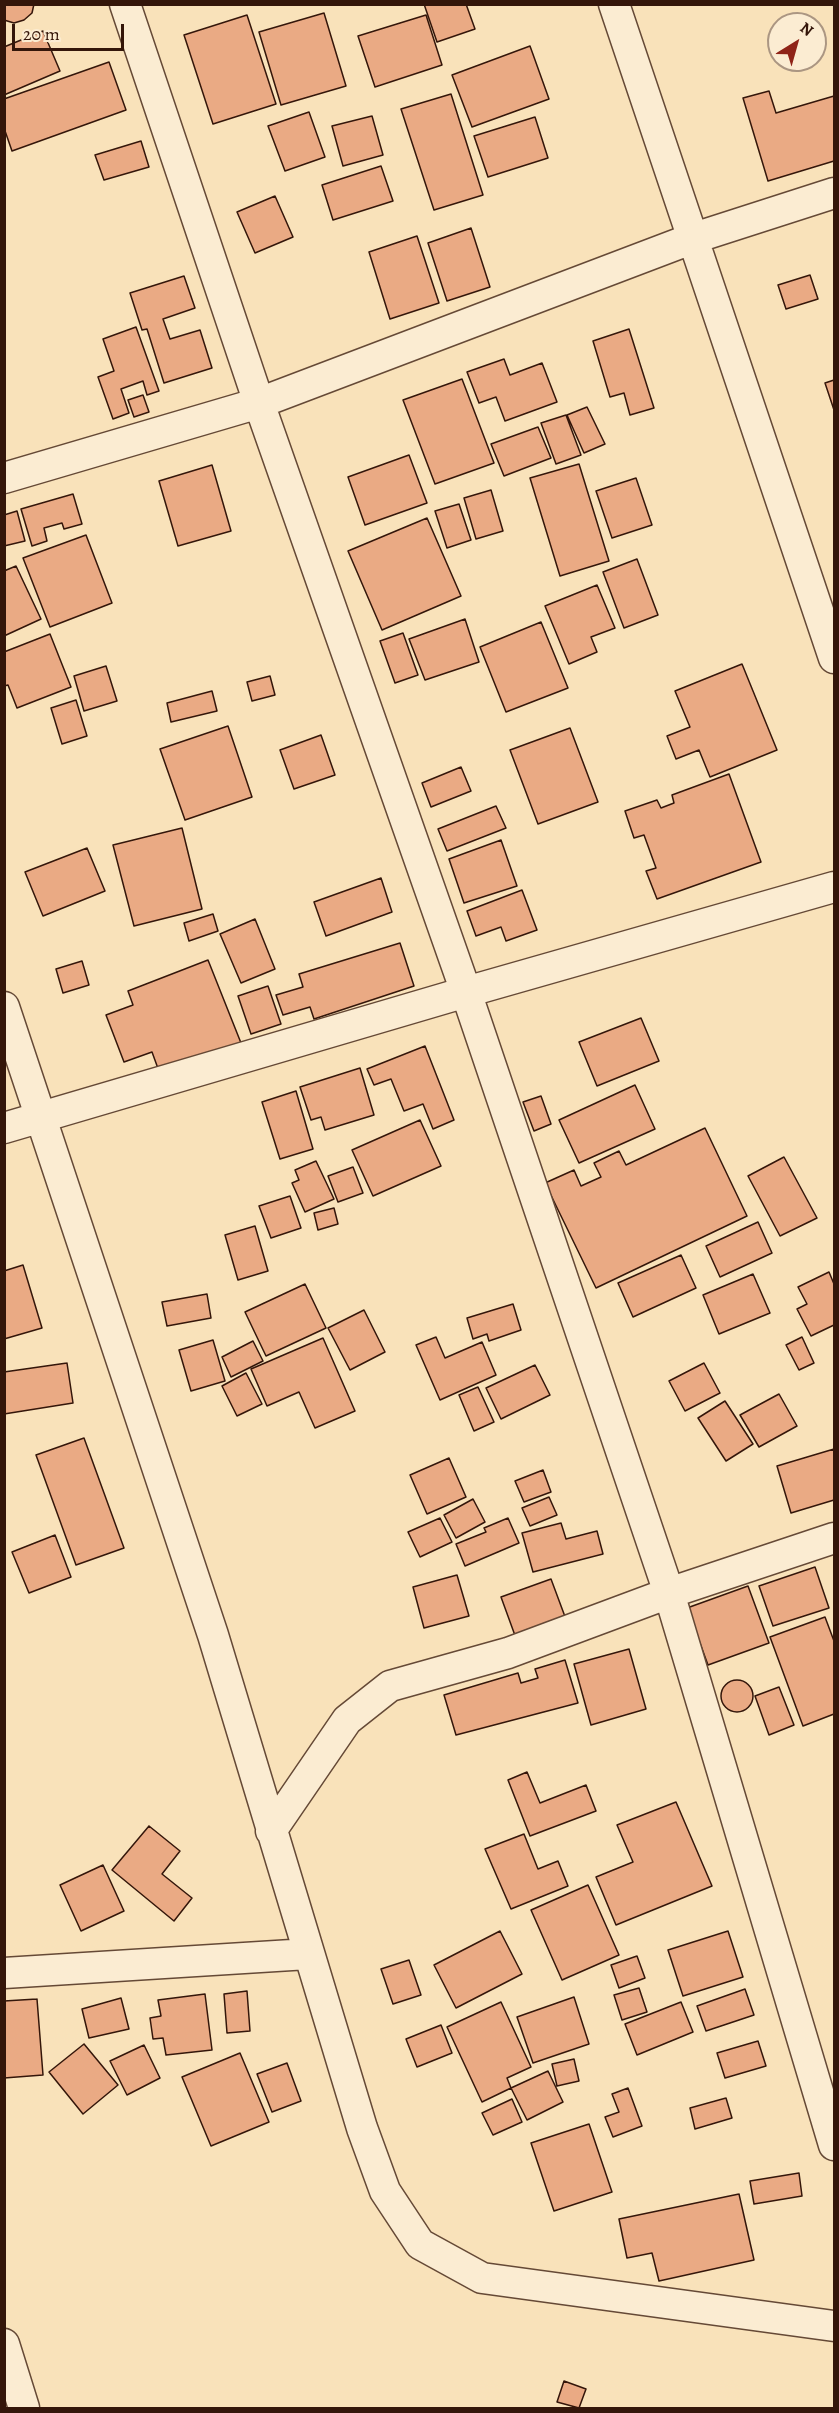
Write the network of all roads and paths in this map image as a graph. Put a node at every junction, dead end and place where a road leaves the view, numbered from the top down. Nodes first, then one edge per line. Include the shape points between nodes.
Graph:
1 (124, 4) edge
2 (614, 4) edge
3 (834, 193) edge
4 (691, 239) junction
5 (259, 403) junction
6 (4, 478) edge
7 (834, 658) edge
8 (834, 887) edge
9 (466, 992) junction
10 (4, 1007) edge
11 (39, 1117) junction
12 (4, 1128) edge
13 (834, 1538) edge
14 (669, 1593) junction
15 (271, 1831) junction
16 (308, 1954) junction
17 (4, 1973) edge
18 (834, 2145) edge
19 (834, 2326) edge
20 (4, 2344) edge
21 (24, 2409) edge

1 - 5 street
2 - 4 street
3 - 4 street
4 - 5 street
4 - 7 street
5 - 6 street
5 - 9 street
8 - 9 street
9 - 11 street
9 - 14 street
10 - 11 street
11 - 12 street
11 - 15 street via 213,1635
13 - 14 street
14 - 15 street via 508,1653 390,1686 347,1720
14 - 18 street
15 - 16 street
16 - 17 street
16 - 19 street via 362,2128 386,2191 420,2244 482,2278
20 - 21 street

